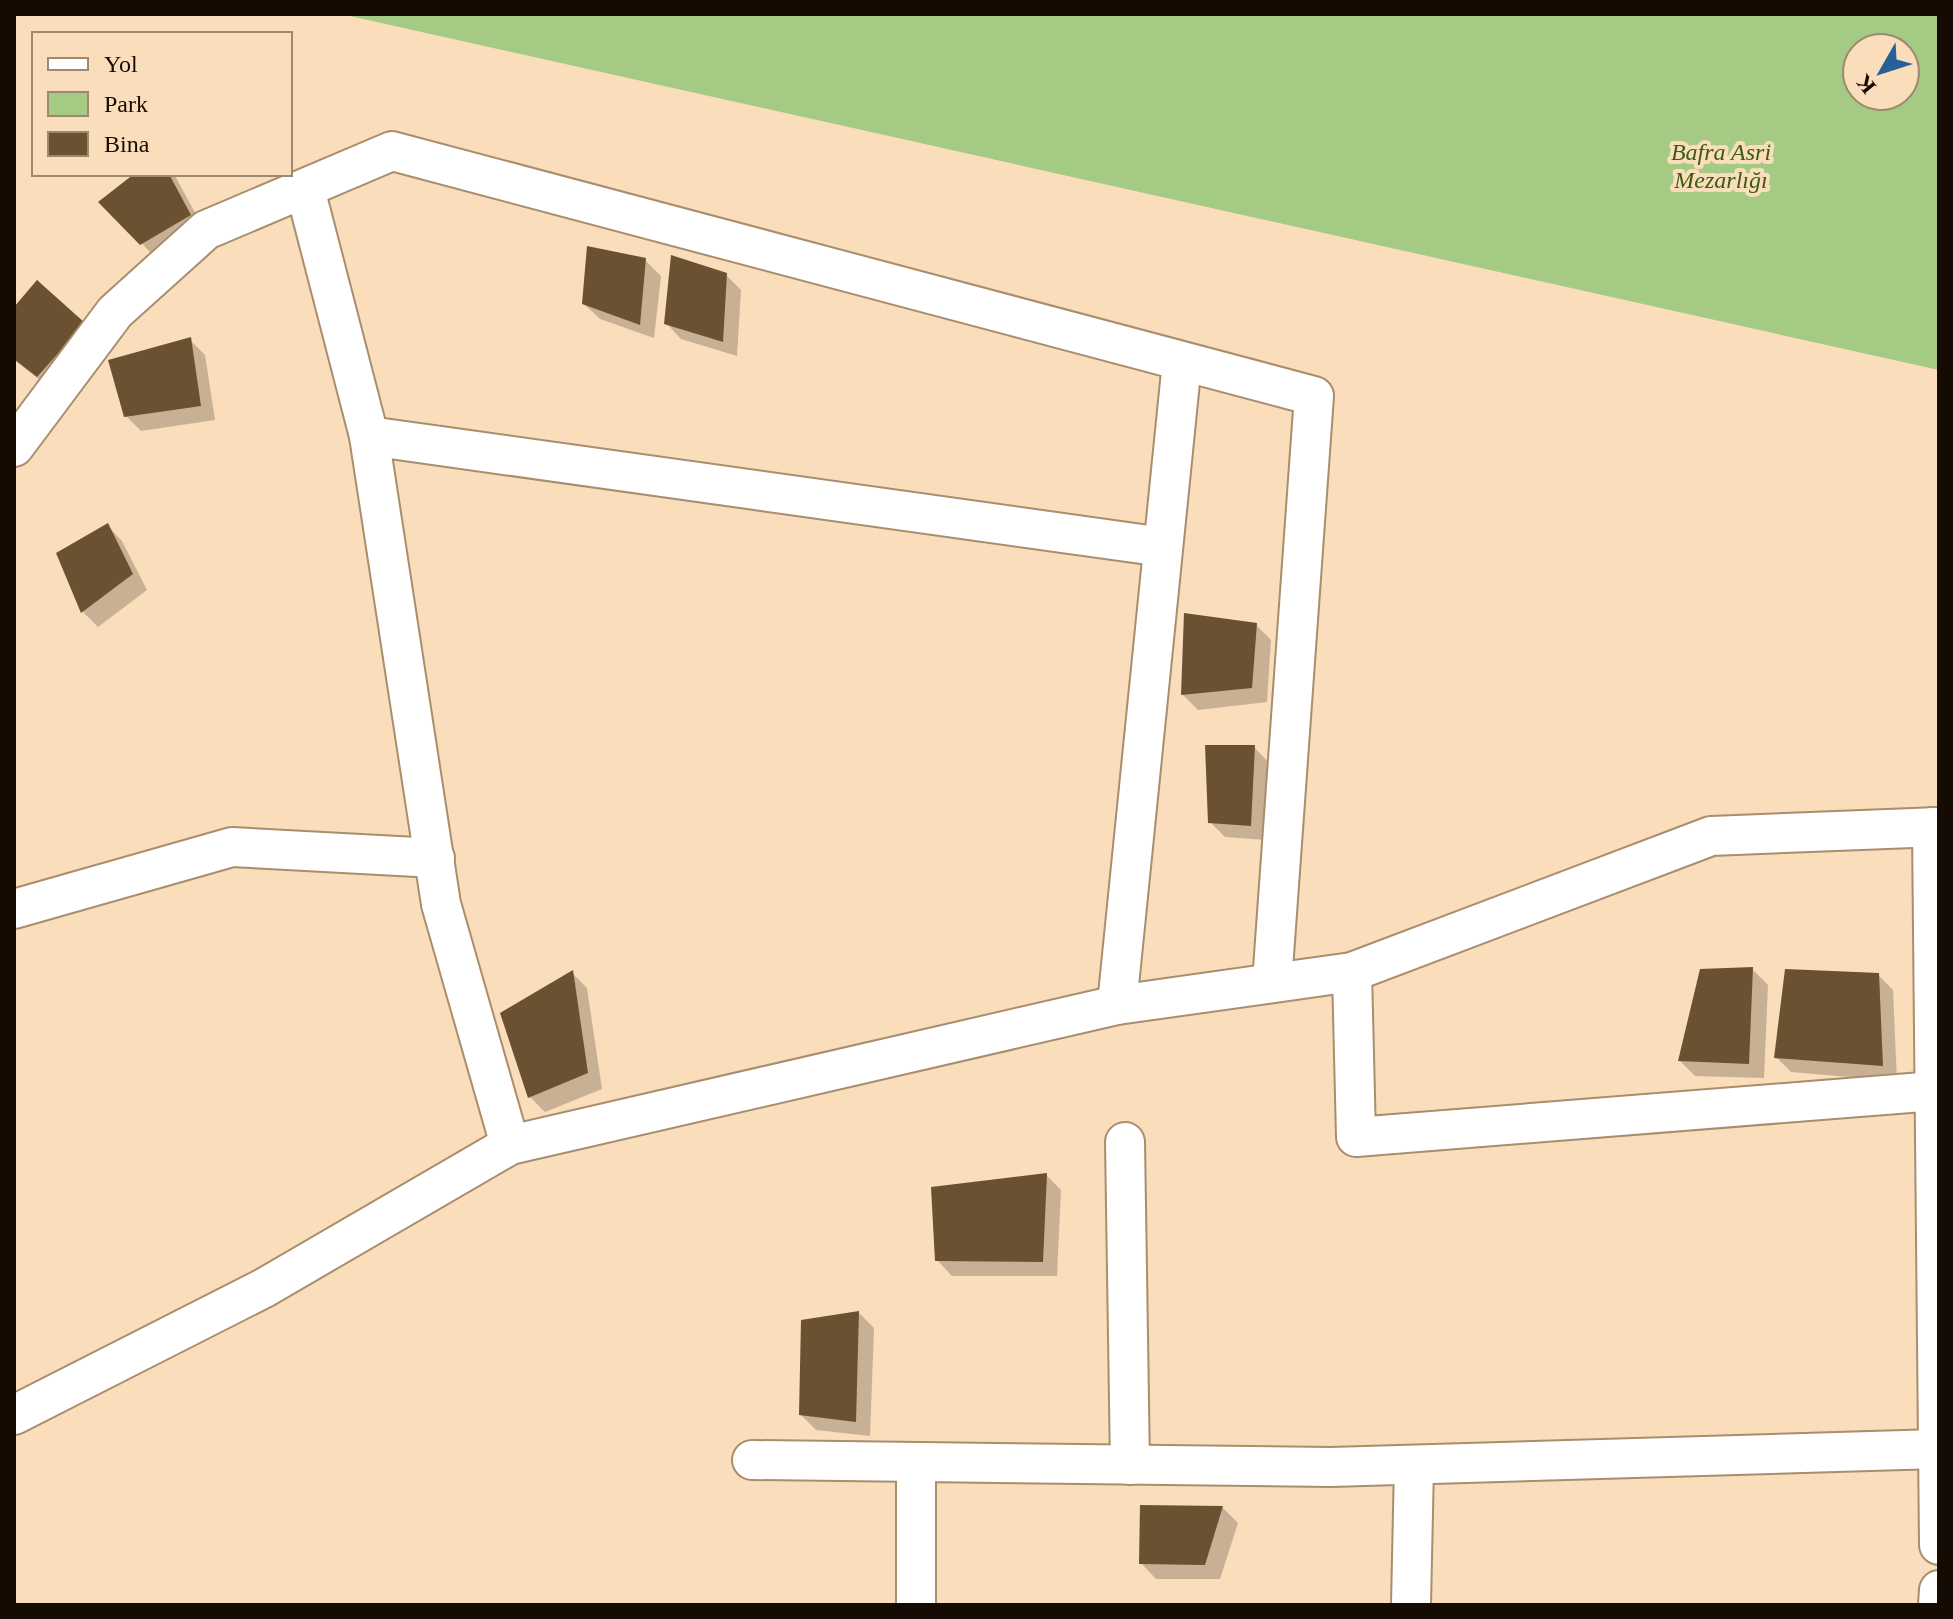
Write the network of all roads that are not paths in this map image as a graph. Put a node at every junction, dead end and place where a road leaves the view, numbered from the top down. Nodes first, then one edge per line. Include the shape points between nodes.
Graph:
1 (305, 189) junction
2 (1182, 362) junction
3 (369, 436) junction
4 (14, 447) edge
5 (1163, 547) junction
6 (1936, 827) edge
7 (435, 858) junction
8 (14, 909) edge
9 (1352, 972) junction
10 (1272, 983) junction
11 (1117, 1005) junction
12 (1935, 1091) junction
13 (1125, 1142) dead end
14 (510, 1145) junction
15 (1938, 1297) edge
16 (14, 1415) edge
17 (1938, 1449) edge
18 (752, 1460) dead end
19 (916, 1463) junction
20 (1130, 1465) junction
21 (1414, 1465) junction
22 (1939, 1545) edge
23 (1939, 1590) edge
24 (916, 1605) edge
25 (1411, 1605) edge
26 (1938, 1605) edge

1 - 2 street via 392,151
1 - 3 street
1 - 4 street via 206,230 115,312
2 - 5 street
2 - 10 street via 1314,396
3 - 5 street
3 - 7 street
5 - 11 street
6 - 9 street via 1711,836
6 - 12 street
7 - 8 street via 232,847
7 - 14 street via 441,904
9 - 10 street
9 - 12 street via 1356,1137
10 - 11 street
11 - 14 street
12 - 15 street
13 - 20 street
14 - 16 street via 264,1288
15 - 17 street
17 - 21 street
17 - 22 street
18 - 19 street
19 - 20 street
19 - 24 street
20 - 21 street
21 - 25 street
23 - 26 street

